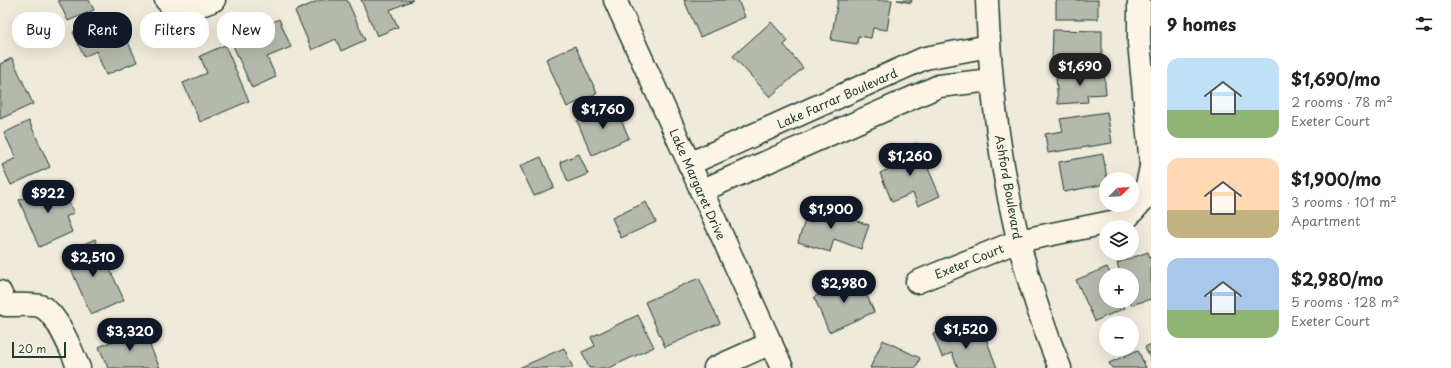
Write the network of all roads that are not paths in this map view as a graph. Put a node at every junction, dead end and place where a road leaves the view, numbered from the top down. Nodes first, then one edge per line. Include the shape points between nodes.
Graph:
1 (166, 0) edge
2 (214, 0) edge
3 (615, 0) edge
4 (987, 0) edge
5 (1139, 0) edge
6 (989, 46) junction
7 (991, 80) junction
8 (689, 164) junction
9 (1151, 165) edge
10 (702, 191) junction
11 (1018, 241) junction
12 (917, 282) dead end
13 (3, 298) edge
14 (770, 343) junction
15 (79, 368) edge
16 (715, 368) edge
17 (782, 368) edge
18 (1060, 368) edge

1 - 2 street via 170,4 204,4
3 - 8 street, Lake Margaret Drive
4 - 6 street, Ashford Boulevard
5 - 9 street, Exeter Court via 1138,43
6 - 7 street, Ashford Boulevard
6 - 8 street, Lake Farrar Boulevard via 925,58
7 - 10 street via 939,86
7 - 11 street, Ashford Boulevard via 1004,173
8 - 10 street, Lake Margaret Drive
9 - 11 street, Exeter Court via 1144,199 1126,219
10 - 14 street, Lake Margaret Drive
11 - 12 street, Exeter Court
11 - 18 street, Ashford Boulevard via 1044,331
13 - 15 street via 39,305 52,315
14 - 16 street
14 - 17 street, Lake Margaret Drive

